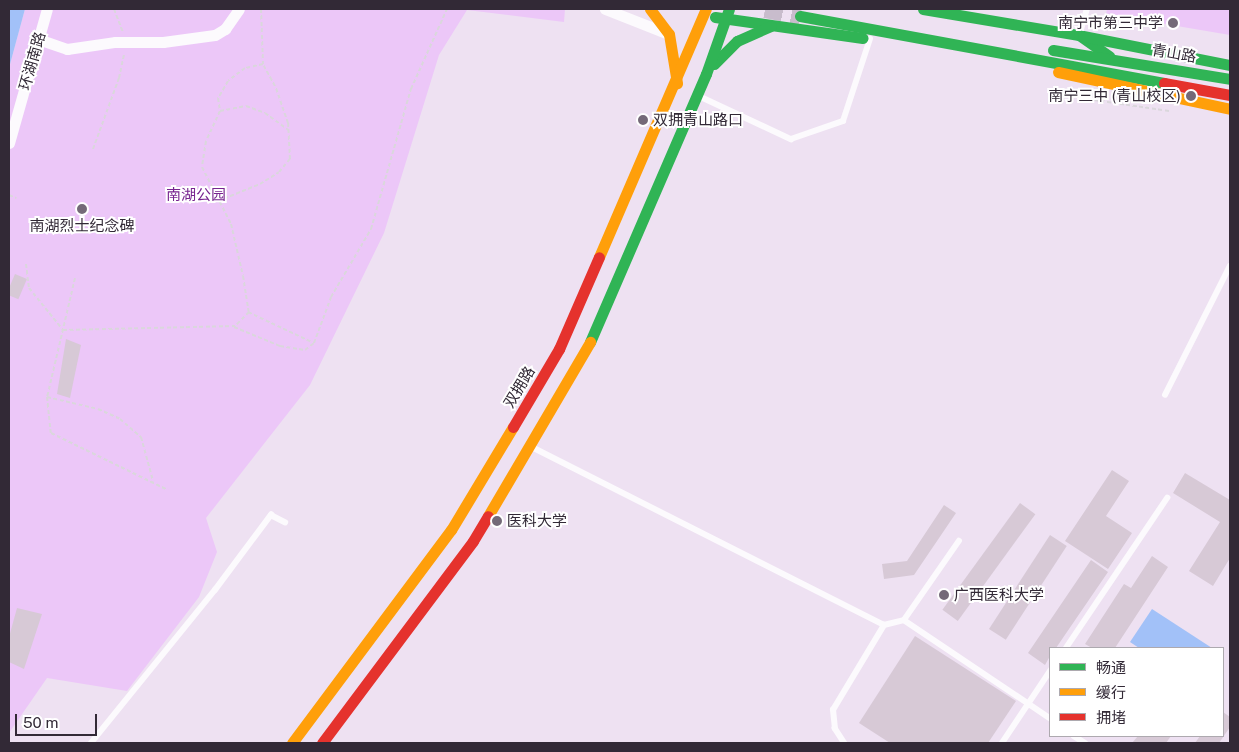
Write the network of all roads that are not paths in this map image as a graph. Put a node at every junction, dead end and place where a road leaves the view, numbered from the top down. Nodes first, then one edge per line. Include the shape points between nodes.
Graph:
1 (47, 9) edge
2 (239, 9) edge
3 (605, 9) edge
4 (650, 9) edge
5 (822, 9) edge
6 (923, 9) edge
7 (1087, 9) edge
8 (706, 12) edge
9 (728, 14) edge
10 (800, 16) tunnel mouth
11 (770, 26) junction
12 (669, 34) junction
13 (1079, 35) junction
14 (38, 39) junction
15 (870, 39) junction
16 (1112, 57) junction
17 (1230, 65) edge
18 (1058, 72) junction
19 (1120, 73) junction
20 (706, 74) junction
21 (1230, 79) edge
22 (677, 83) junction
23 (1230, 94) edge
24 (697, 95) junction
25 (1230, 109) edge
26 (9, 143) edge
27 (1230, 266) edge
28 (1165, 395) dead end
29 (530, 446) junction
30 (1167, 498) dead end
31 (285, 522) dead end
32 (959, 541) dead end
33 (904, 620) junction
34 (884, 626) junction
35 (1067, 647) edge
36 (1049, 673) edge
37 (1029, 703) junction
38 (1049, 717) edge
39 (91, 743) edge
40 (292, 743) edge
41 (322, 743) edge
42 (844, 743) edge
43 (1002, 743) edge

1 - 14 street, 环湖南路
2 - 14 street via 225,29 215,35 66,49
3 - 12 street
4 - 12 main road
5 - 16 main road, 青山路 via 914,28
6 - 13 main road
7 - 13 lane
8 - 9 main road
8 - 22 main road, 双拥路
9 - 11 main road
9 - 20 main road
10 - 19 main road
11 - 15 main road
11 - 20 main road via 737,41
12 - 22 main road
13 - 16 main road
13 - 17 main road
14 - 26 street, 环湖南路
15 - 18 main road
15 - 24 lane via 843,121 791,139
16 - 21 main road, 青山路
18 - 19 main road
18 - 25 main road
19 - 23 main road, 青山路
20 - 24 main road
22 - 40 main road, 双拥路 via 559,350 451,530
24 - 29 main road via 582,360
27 - 28 lane
29 - 34 lane
29 - 41 main road via 473,541
30 - 35 lane
31 - 39 lane via 271,515 215,590
32 - 33 lane
33 - 34 lane
33 - 37 lane
34 - 42 lane via 834,710 835,730
36 - 37 lane
37 - 38 lane
37 - 43 lane

